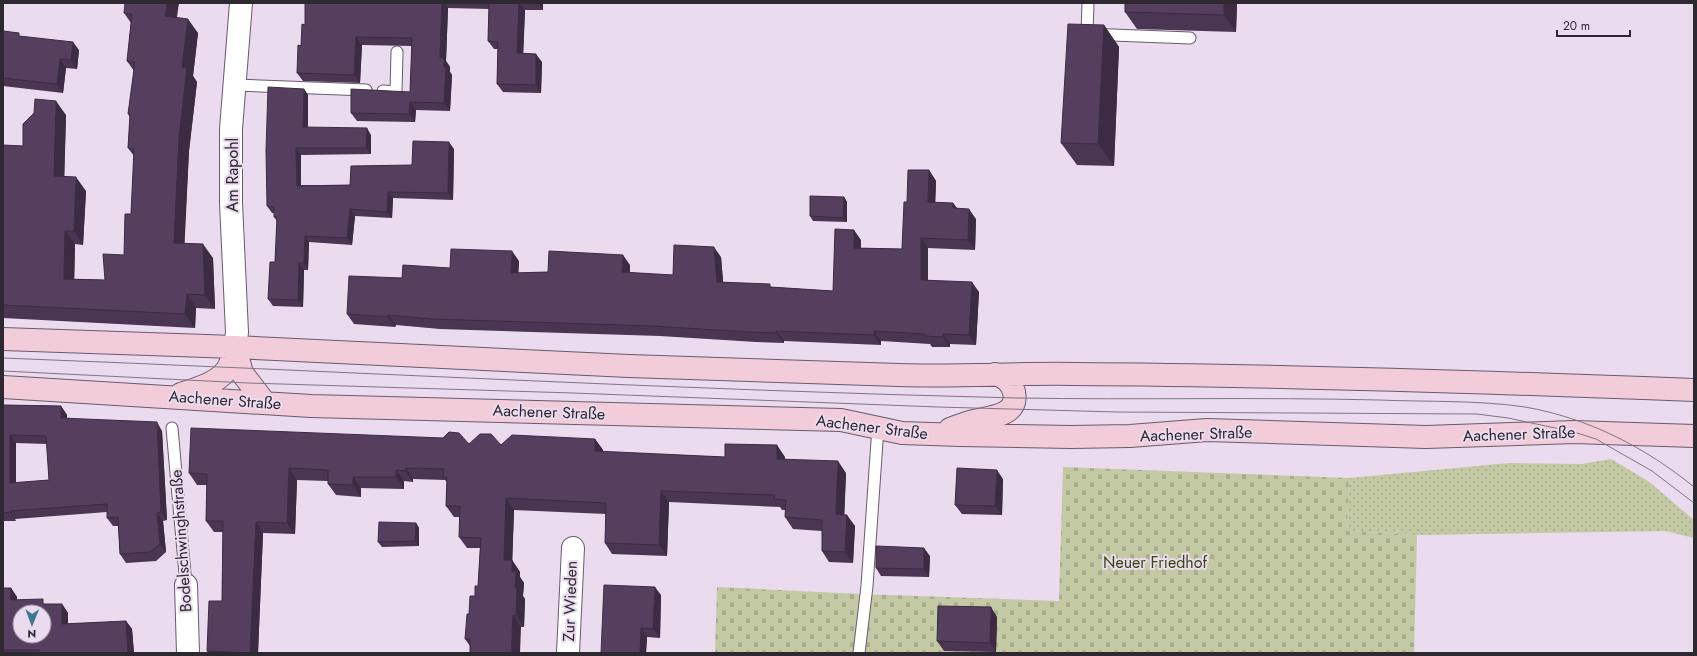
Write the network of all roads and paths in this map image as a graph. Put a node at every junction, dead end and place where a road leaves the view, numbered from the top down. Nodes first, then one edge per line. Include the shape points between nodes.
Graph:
1 (240, 3) edge
2 (1088, 3) edge
3 (1190, 38) dead end
4 (397, 52) dead end
5 (234, 85) junction
6 (3, 339) edge
7 (235, 347) junction
8 (995, 374) junction
9 (3, 387) edge
10 (1694, 390) edge
11 (174, 397) junction
12 (265, 403) junction
13 (878, 427) junction
14 (172, 428) dead end
15 (932, 434) junction
16 (1694, 436) edge
17 (573, 548) dead end
18 (186, 585) joint
19 (188, 653) edge
20 (568, 653) edge
21 (859, 653) edge

1 - 5 street, Am Rapohl
2 - 3 lane via 1087,34
4 - 5 lane via 396,92
5 - 7 street, Am Rapohl via 231,203 237,332
6 - 7 main road
7 - 8 main road via 629,366 932,376
7 - 11 main road via 224,373 197,389
7 - 12 main road via 242,373
8 - 10 main road via 1469,381
8 - 15 main road via 1002,376 1013,388 1015,398 1010,409 998,417
9 - 11 main road, Aachener Straße
11 - 12 main road, Aachener Straße
12 - 13 main road, Aachener Straße via 841,420
13 - 15 main road, Aachener Straße via 902,433
13 - 21 lane
14 - 18 lane, Bodelschwinghstraße
15 - 16 main road, Aachener Straße via 1071,437 1130,436 1207,430 1426,437 1574,432
17 - 20 street, Zur Wieden
18 - 19 street, Bodelschwinghstraße

